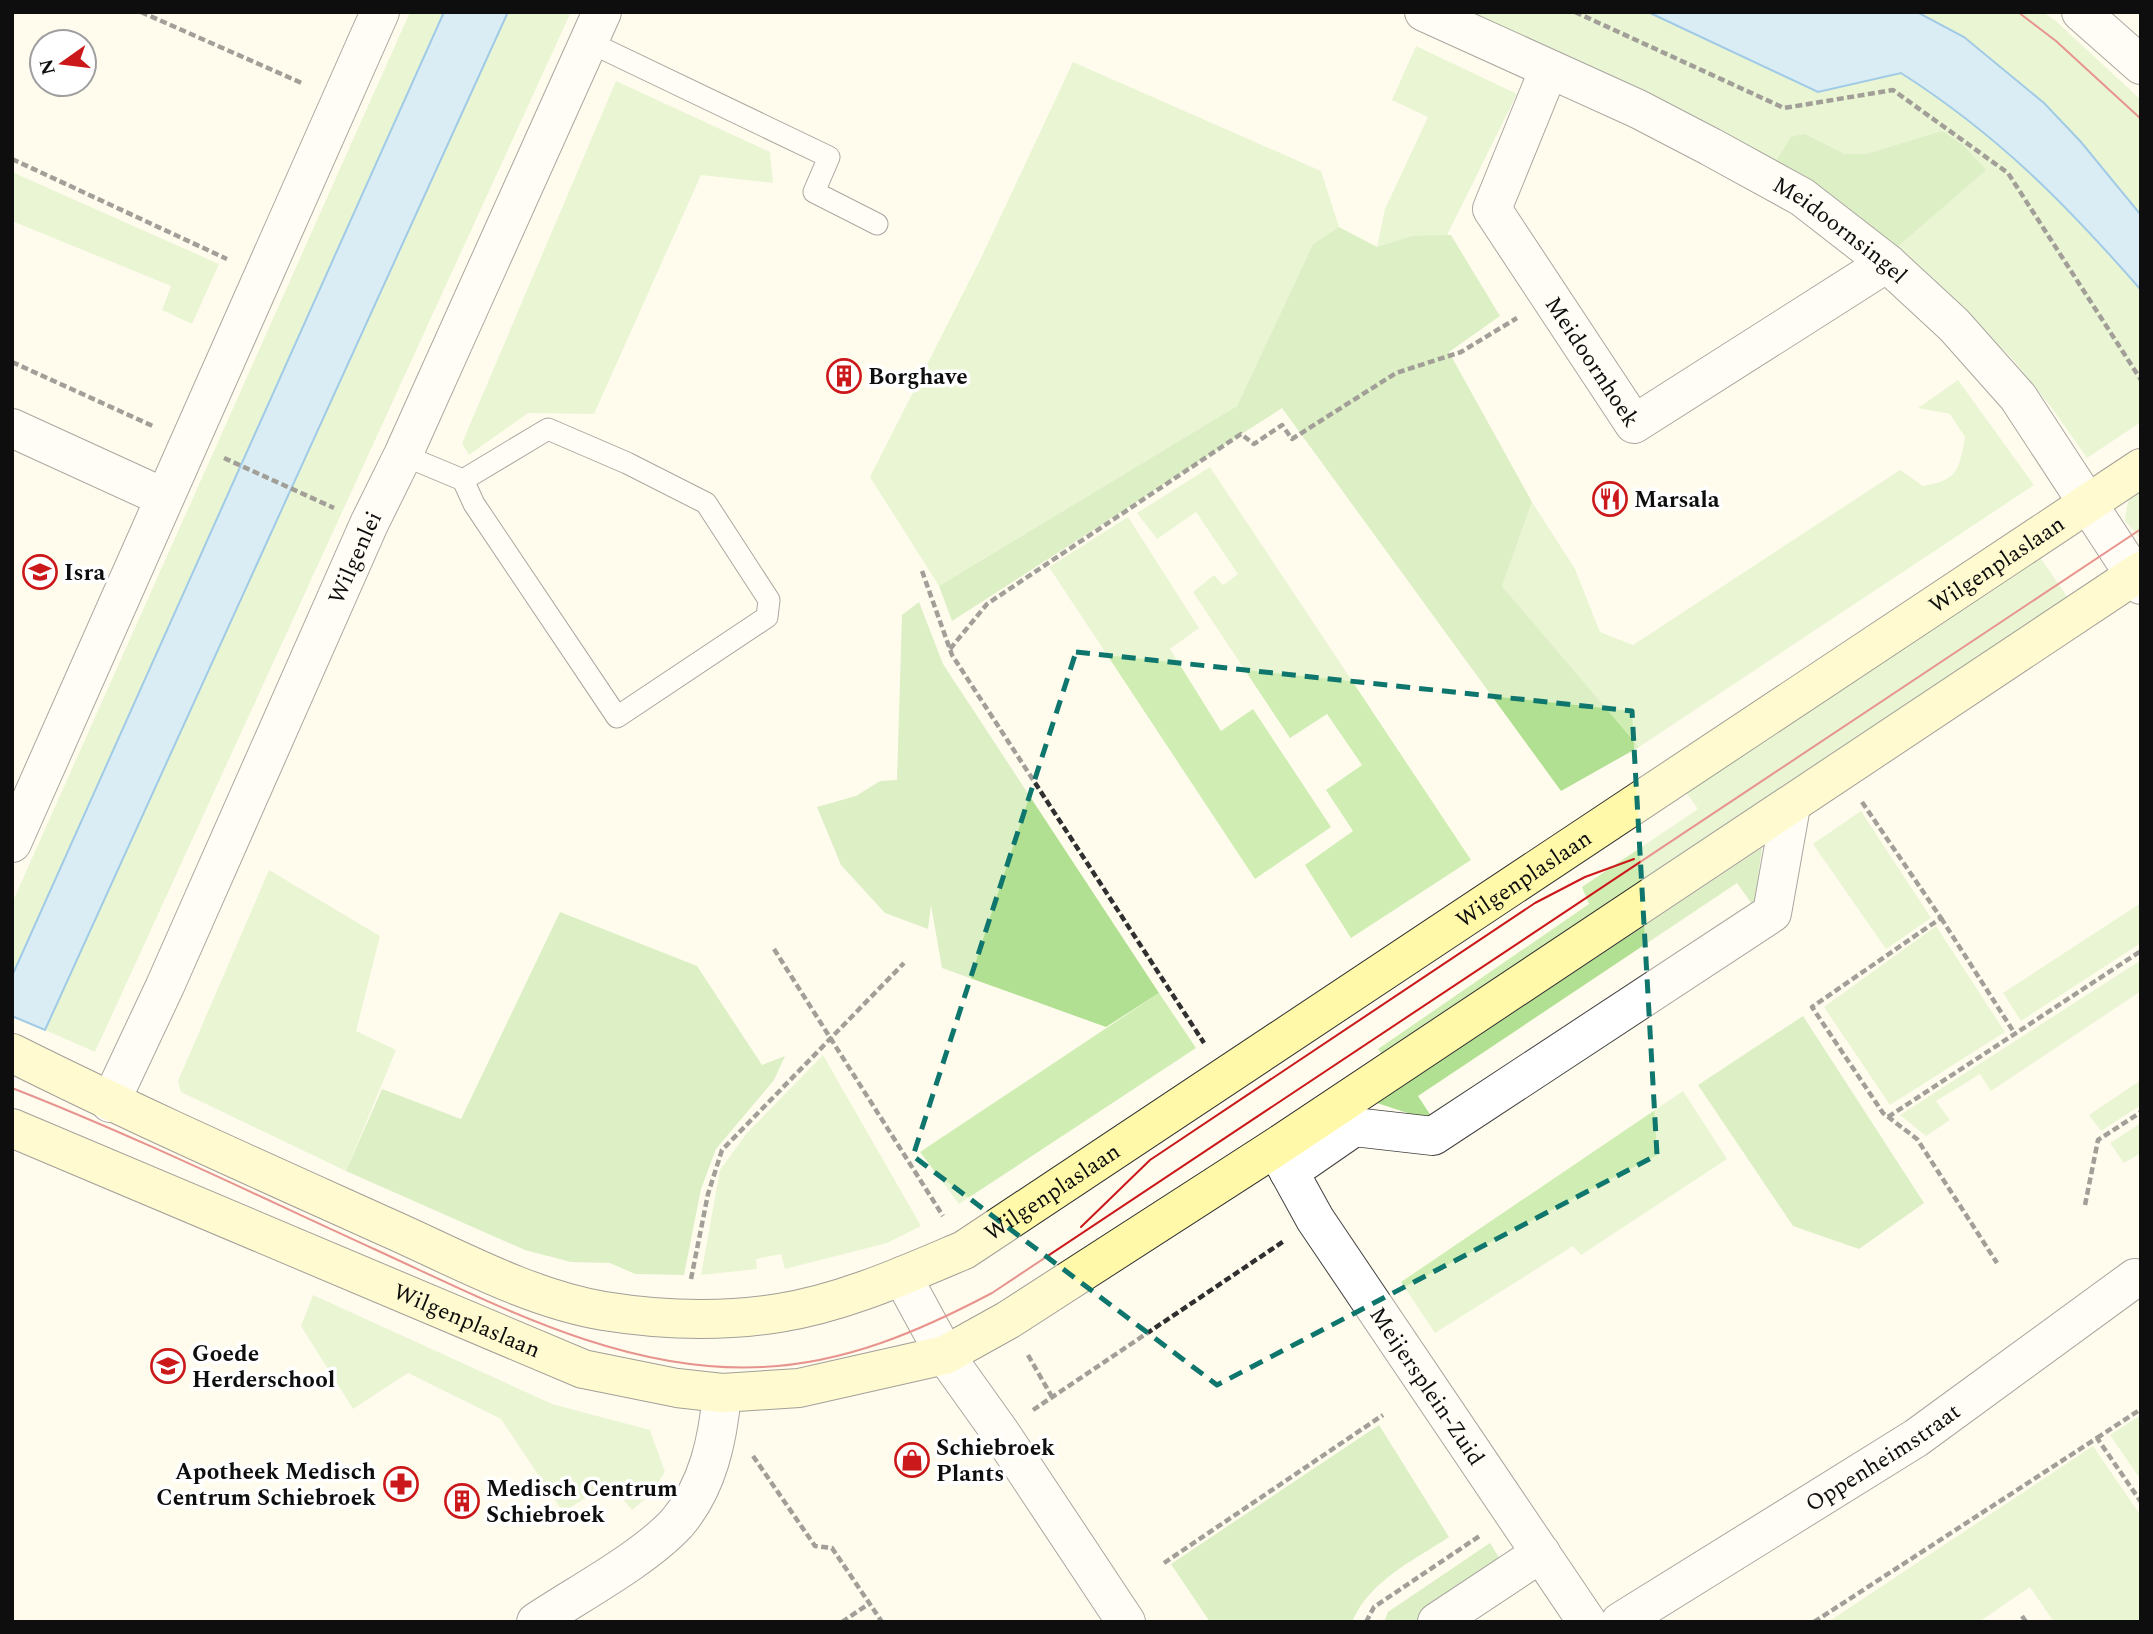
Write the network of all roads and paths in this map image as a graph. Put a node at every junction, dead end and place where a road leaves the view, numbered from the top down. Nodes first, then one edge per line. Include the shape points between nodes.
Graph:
1 (141, 12) edge
2 (380, 12) edge
3 (1424, 12) edge
4 (1575, 12) edge
5 (2081, 12) edge
6 (595, 27) edge
7 (2141, 65) edge
8 (1549, 69) junction
9 (341, 100) junction
10 (12, 159) edge
11 (877, 224) dead end
12 (1887, 264) junction
13 (264, 276) junction
14 (1550, 298) junction
15 (12, 362) edge
16 (2141, 380) edge
17 (12, 428) edge
18 (204, 449) junction
19 (403, 455) junction
20 (2141, 468) edge
21 (463, 480) junction
22 (308, 496) dead end
23 (163, 497) junction
24 (2090, 504) junction
25 (922, 571) dead end
26 (2139, 577) edge
27 (950, 649) junction
28 (1842, 772) junction
29 (1791, 806) junction
30 (12, 843) edge
31 (1941, 918) junction
32 (775, 949) dead end
33 (2141, 951) edge
34 (904, 962) dead end
35 (2015, 1034) junction
36 (829, 1038) junction
37 (12, 1053) edge
38 (1226, 1076) junction
39 (110, 1103) junction
40 (2141, 1112) edge
41 (1888, 1117) junction
42 (18, 1130) edge
43 (1282, 1159) junction
44 (88, 1161) junction
45 (2085, 1205) dead end
46 (1315, 1219) junction
47 (964, 1250) junction
48 (1997, 1264) dead end
49 (902, 1276) junction
50 (2135, 1278) dead end
51 (682, 1318) junction
52 (1008, 1320) junction
53 (945, 1355) junction
54 (722, 1393) junction
55 (1052, 1397) junction
56 (2141, 1409) edge
57 (1383, 1415) dead end
58 (719, 1432) junction
59 (1000, 1432) junction
60 (2097, 1438) junction
61 (2141, 1502) edge
62 (1514, 1513) junction
63 (1541, 1553) junction
64 (1164, 1563) dead end
65 (870, 1603) junction
66 (2022, 1616) dead end
67 (536, 1622) edge
68 (842, 1622) edge
69 (882, 1622) edge
70 (1126, 1622) edge
71 (1366, 1622) edge
72 (1437, 1622) edge
73 (1587, 1622) edge
74 (1620, 1622) edge
75 (1814, 1622) edge
76 (2026, 1622) edge

1 - 9 path
2 - 9 street
3 - 8 street, Meidoornsingel
4 - 16 path via 1784,108 1893,90 2008,173
5 - 7 street
6 - 11 lane via 830,158 814,192
6 - 19 street, Wilgenlei
8 - 12 street, Meidoornsingel via 1637,109 1802,197
8 - 14 street, Meidoornhoek via 1492,209
9 - 13 street
10 - 13 path
12 - 14 street, Meidoornhoek via 1634,425
12 - 24 street, Meidoornsingel via 1954,325 2018,397
13 - 18 street
14 - 27 path via 1461,352 1396,373 1292,439 1282,425 1254,444 1241,434 987,604
15 - 18 path
17 - 23 street
18 - 22 path
18 - 23 street
19 - 21 lane
19 - 39 street, Wilgenlei
20 - 24 street, Wilgenplaslaan
21 - 21 lane via 474,504 617,717 766,617 769,600 706,503 627,463 548,429
23 - 30 street
24 - 26 street, Meidoornsingel
24 - 38 street, Wilgenplaslaan
25 - 27 path
26 - 28 street, Wilgenplaslaan
27 - 38 path
28 - 29 street, Wilgenplaslaan
28 - 31 path
29 - 43 street, Wilgenplaslaan
29 - 43 street, Wilgenplaslaan via 1772,913 1433,1136 1354,1127
31 - 35 path
31 - 41 path via 1812,1007
32 - 36 path
33 - 35 path
34 - 36 path
35 - 41 path
36 - 47 path
36 - 51 path via 722,1150
37 - 39 street, Wilgenplaslaan
38 - 47 street, Wilgenplaslaan
39 - 44 street
39 - 51 street, Wilgenplaslaan via 519,1286 603,1311
40 - 45 path via 2098,1140
41 - 48 path via 1917,1139
42 - 44 street, Wilgenplaslaan
43 - 46 street, Meijersplein-Zuid
43 - 52 street, Wilgenplaslaan
44 - 54 street, Wilgenplaslaan via 583,1369
46 - 55 path
46 - 62 street, Meijersplein-Zuid
47 - 49 street, Wilgenplaslaan
49 - 51 street, Wilgenplaslaan via 780,1313
49 - 53 street
50 - 74 street, Oppenheimstraat via 1916,1438
52 - 53 street, Wilgenplaslaan
52 - 55 path
53 - 54 street, Wilgenplaslaan via 799,1388
53 - 59 street
54 - 58 street
55 - 59 path
56 - 60 path
57 - 64 path
58 - 65 path via 749,1451 815,1546 832,1548
58 - 67 street via 704,1479 677,1522 651,1545
59 - 70 street
60 - 61 path
60 - 75 path
62 - 63 street, Meijersplein-Zuid
62 - 71 path via 1374,1607
63 - 72 street
63 - 73 street, Meijersplein-Zuid
65 - 68 path
65 - 69 path
66 - 76 path

